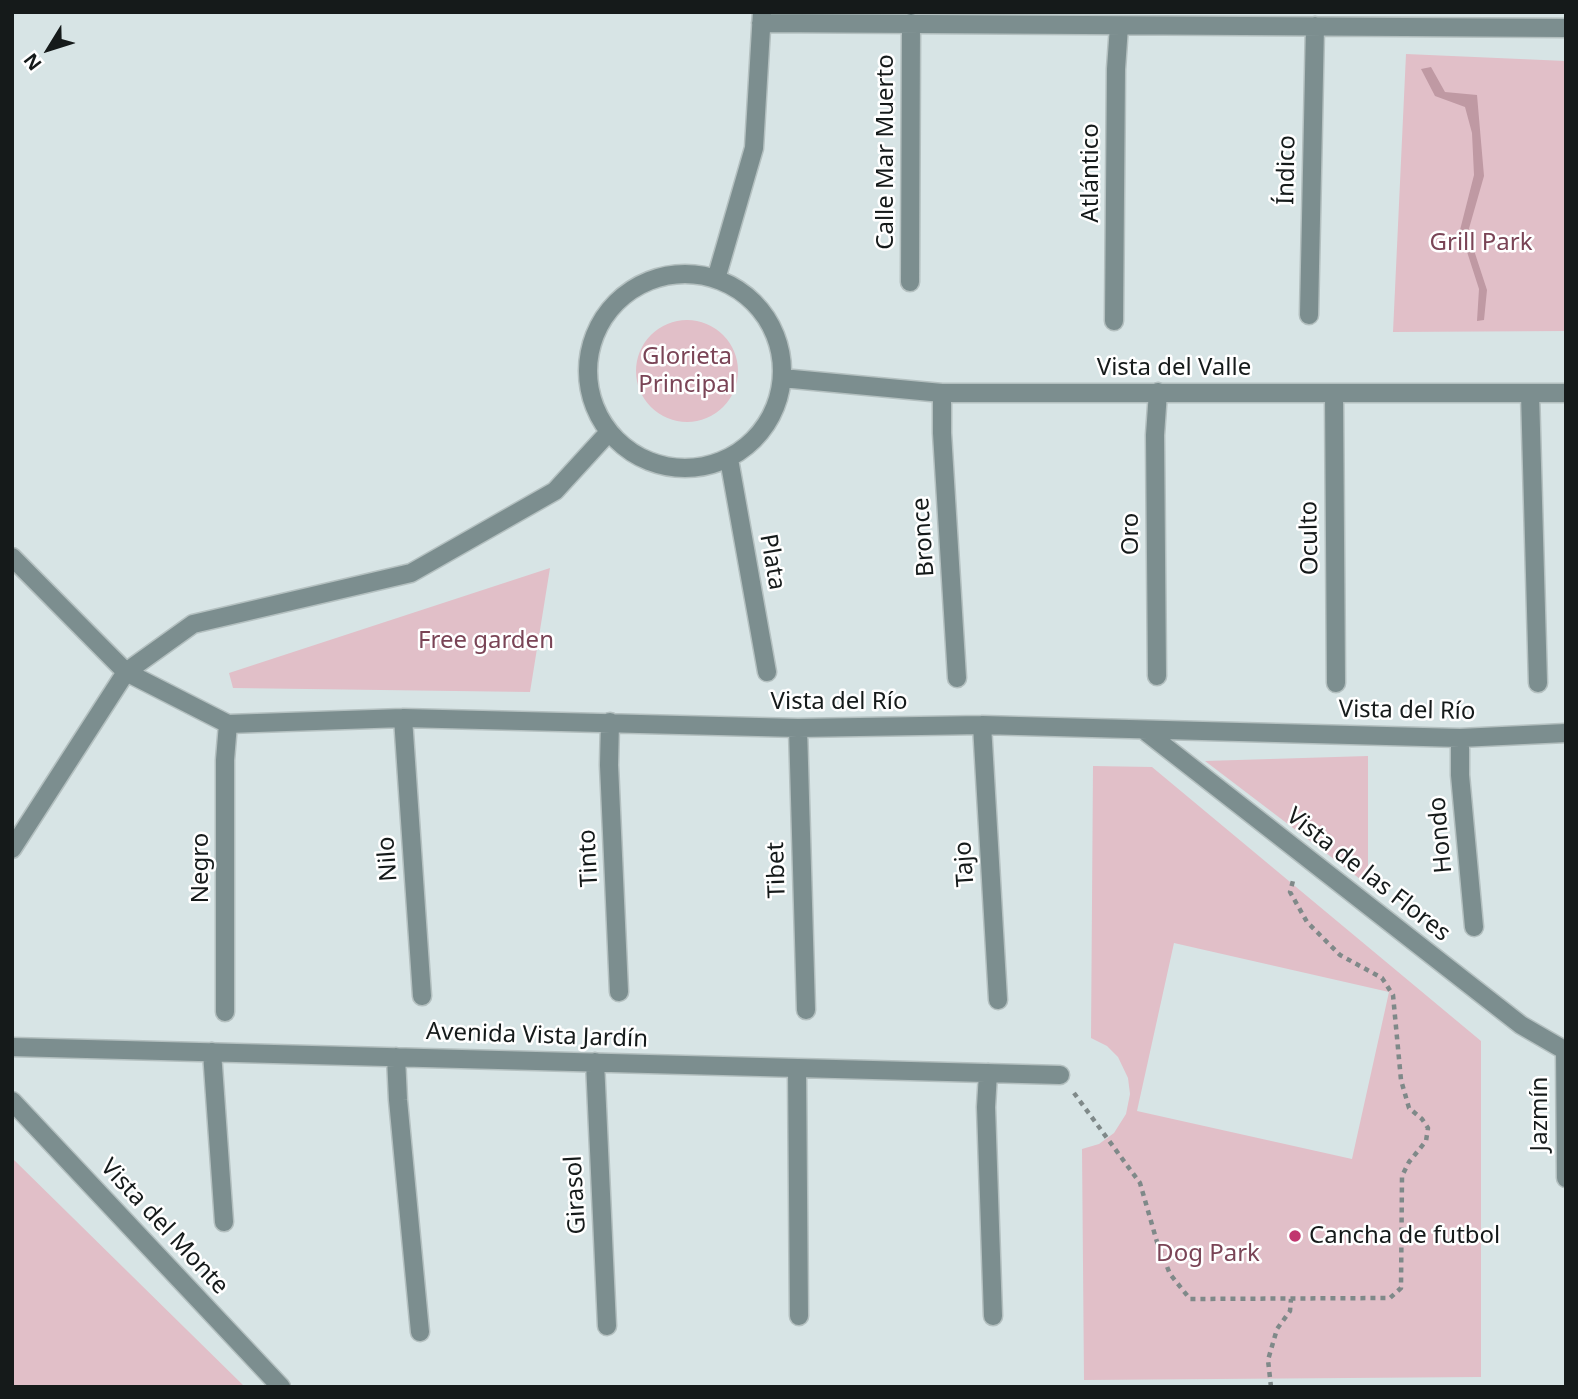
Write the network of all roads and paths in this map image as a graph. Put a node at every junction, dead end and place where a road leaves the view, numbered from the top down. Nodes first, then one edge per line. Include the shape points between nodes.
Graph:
1 (761, 18) edge
2 (911, 23) junction
3 (1119, 26) junction
4 (1315, 26) junction
5 (1566, 28) edge
6 (716, 279) junction
7 (910, 282) dead end
8 (1309, 315) dead end
9 (1114, 321) dead end
10 (782, 378) junction
11 (1158, 392) junction
12 (942, 393) junction
13 (1334, 393) junction
14 (1530, 393) junction
15 (1566, 394) edge
16 (609, 432) junction
17 (729, 459) junction
18 (12, 557) edge
19 (126, 671) junction
20 (767, 673) dead end
21 (1157, 676) dead end
22 (957, 678) dead end
23 (1336, 683) dead end
24 (1538, 684) dead end
25 (403, 719) junction
26 (610, 722) junction
27 (228, 724) junction
28 (982, 725) junction
29 (797, 728) junction
30 (1144, 731) junction
31 (1566, 733) edge
32 (1460, 738) junction
33 (12, 849) edge
34 (1300, 853) junction
35 (1474, 927) dead end
36 (620, 992) dead end
37 (422, 996) dead end
38 (998, 1000) dead end
39 (806, 1010) dead end
40 (225, 1012) dead end
41 (12, 1047) edge
42 (1565, 1051) edge
43 (212, 1052) junction
44 (396, 1057) junction
45 (595, 1062) junction
46 (797, 1069) junction
47 (988, 1073) junction
48 (1060, 1074) joint
49 (12, 1101) edge
50 (1566, 1178) edge
51 (224, 1222) dead end
52 (1291, 1298) junction
53 (799, 1316) dead end
54 (993, 1316) dead end
55 (607, 1326) dead end
56 (420, 1332) dead end
57 (281, 1387) edge
58 (1271, 1387) edge

1 - 2 street
1 - 6 street via 754,148
2 - 3 street
2 - 7 street, Calle Mar Muerto
3 - 4 street
3 - 9 street, Atlántico
4 - 5 street
4 - 8 street, Índico
6 - 10 street via 744,294 766,317 779,346
6 - 16 street via 685,273 654,278 627,292 604,315 591,343 587,374 593,405
10 - 12 street, Vista del Valle
10 - 17 street via 774,411 755,439
11 - 12 street, Vista del Valle
11 - 13 street, Vista del Valle
11 - 21 street, Oro
12 - 22 street, Bronce
13 - 14 street, Vista del Valle
13 - 23 street, Oculto
14 - 15 street, Vista del Valle
14 - 24 street
16 - 17 street via 634,455 664,467 697,468
16 - 19 street via 555,491 411,573 193,624
17 - 20 street, Plata
18 - 19 street, Vista del Río
19 - 27 street, Vista del Río
19 - 33 street
25 - 26 street, Vista del Río
25 - 27 street, Vista del Río
25 - 37 street, Nilo
26 - 29 street, Vista del Río
26 - 36 street, Tinto
27 - 40 street, Negro
28 - 29 street, Vista del Río
28 - 30 street, Vista del Río
28 - 38 street, Tajo
29 - 39 street, Tibet
30 - 32 street, Vista del Río
30 - 34 street, Vista de las Flores
31 - 32 street, Vista del Río
32 - 35 street, Hondo
34 - 42 street, Vista de las Flores via 1521,1025
34 - 52 path via 1290,892 1307,922 1340,955 1382,978 1393,995 1401,1080 1409,1108 1428,1128 1426,1141 1402,1176 1401,1288 1390,1298
41 - 43 street, Avenida Vista Jardín
42 - 50 street, Jazmín
43 - 44 street, Avenida Vista Jardín
43 - 51 street
44 - 45 street, Avenida Vista Jardín
44 - 56 street
45 - 46 street, Avenida Vista Jardín
45 - 55 street, Girasol
46 - 47 street, Avenida Vista Jardín
46 - 53 street
47 - 48 street, Avenida Vista Jardín
47 - 54 street
48 - 52 path via 1140,1183 1170,1274 1190,1299
49 - 57 street, Vista del Monte
52 - 58 path via 1290,1311 1277,1329 1268,1360

